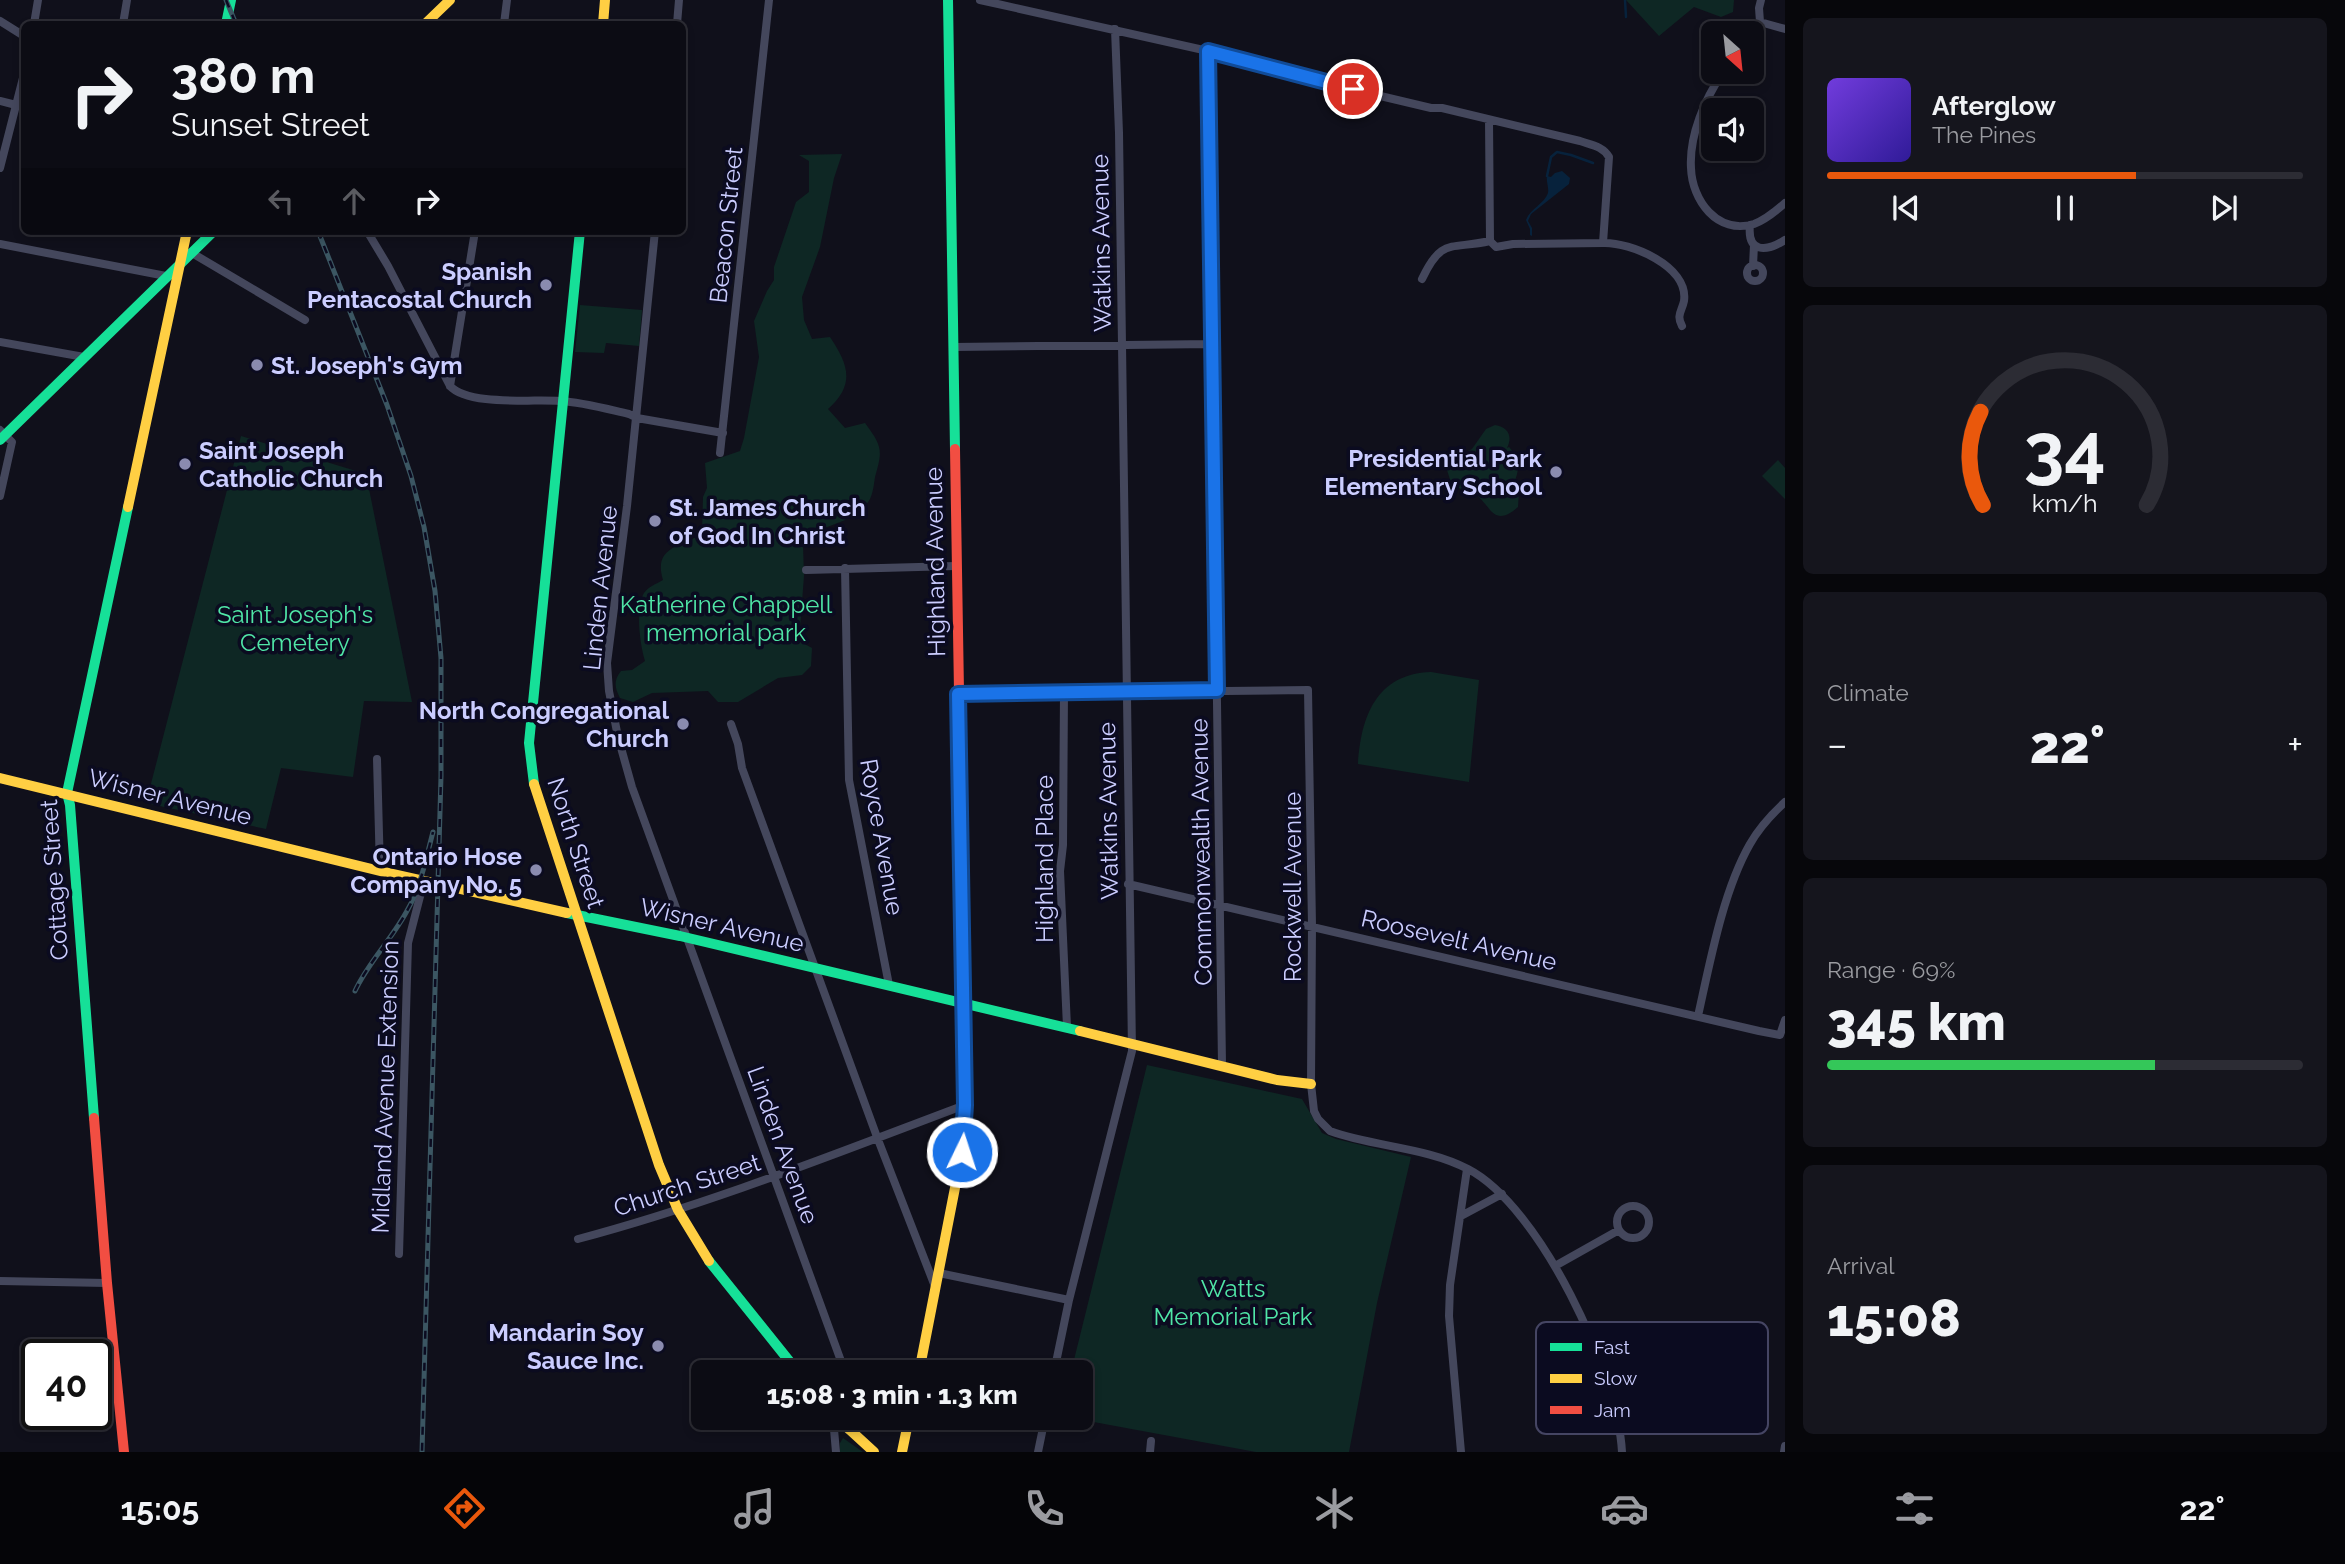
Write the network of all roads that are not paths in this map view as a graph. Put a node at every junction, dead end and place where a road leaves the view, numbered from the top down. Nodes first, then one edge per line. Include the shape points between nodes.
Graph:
1 (38, 0) edge
2 (127, 0) edge
3 (231, 0) edge
4 (434, 0) edge
5 (450, 0) edge
6 (507, 0) edge
7 (606, 0) edge
8 (679, 0) edge
9 (769, 0) edge
10 (948, 0) edge
11 (980, 0) edge
12 (1761, 0) edge
13 (436, 13) junction
14 (0, 21) edge
15 (34, 21) edge
16 (124, 21) edge
17 (227, 21) edge
18 (428, 21) edge
19 (504, 21) edge
20 (603, 21) edge
21 (677, 21) edge
22 (1760, 21) edge
23 (1764, 23) edge
24 (1115, 29) junction
25 (1785, 29) edge
26 (21, 34) edge
27 (1208, 51) junction
28 (1716, 84) edge
29 (21, 86) edge
30 (0, 101) edge
31 (16, 105) junction
32 (1489, 120) junction
33 (0, 168) edge
34 (1785, 203) edge
35 (1750, 225) junction
36 (186, 235) edge
37 (210, 235) edge
38 (369, 235) edge
39 (474, 235) edge
40 (580, 235) edge
41 (655, 235) edge
42 (1785, 240) edge
43 (1490, 241) junction
44 (1603, 243) junction
45 (0, 244) edge
46 (1754, 245) junction
47 (192, 253) junction
48 (180, 263) junction
49 (1754, 266) dead end
50 (166, 276) junction
51 (1422, 279) dead end
52 (305, 320) dead end
53 (1682, 326) dead end
54 (0, 342) edge
55 (1121, 343) junction
56 (1213, 344) junction
57 (953, 347) junction
58 (84, 357) junction
59 (450, 386) junction
60 (561, 401) junction
61 (636, 418) junction
62 (723, 433) junction
63 (2, 435) edge
64 (720, 453) dead end
65 (0, 496) edge
66 (956, 566) junction
67 (845, 568) junction
68 (806, 569) dead end
69 (1217, 690) junction
70 (1064, 691) junction
71 (1125, 691) junction
72 (958, 694) junction
73 (731, 724) dead end
74 (377, 759) dead end
75 (0, 778) edge
76 (66, 793) junction
77 (1785, 802) edge
78 (380, 871) junction
79 (424, 881) junction
80 (1128, 884) junction
81 (1221, 904) junction
82 (576, 916) junction
83 (1312, 925) junction
84 (687, 938) junction
85 (815, 968) junction
86 (889, 985) junction
87 (963, 1004) junction
88 (1698, 1016) junction
89 (1785, 1020) edge
90 (1067, 1027) junction
91 (1130, 1042) junction
92 (1222, 1065) junction
93 (1311, 1084) junction
94 (965, 1105) junction
95 (877, 1138) junction
96 (1467, 1168) junction
97 (774, 1176) junction
98 (1502, 1194) junction
99 (678, 1210) junction
100 (1461, 1216) junction
101 (1619, 1230) junction
102 (578, 1239) dead end
103 (399, 1254) dead end
104 (1555, 1266) junction
105 (939, 1272) junction
106 (0, 1281) edge
107 (107, 1283) junction
108 (936, 1289) junction
109 (1069, 1300) junction
110 (1582, 1322) edge
111 (788, 1360) edge
112 (841, 1360) edge
113 (921, 1360) edge
114 (1056, 1360) edge
115 (835, 1430) edge
116 (848, 1430) edge
117 (907, 1430) edge
118 (1043, 1430) edge
119 (1618, 1434) edge
120 (1151, 1441) dead end
121 (1785, 1446) edge
122 (124, 1452) edge
123 (836, 1452) edge
124 (874, 1452) edge
125 (902, 1452) edge
126 (1038, 1452) edge
127 (1150, 1452) edge
128 (1461, 1452) edge
129 (1622, 1452) edge
130 (1783, 1452) edge

1 - 15 street
2 - 16 street
3 - 17 street
4 - 13 street
5 - 13 street
6 - 19 street
7 - 20 street
8 - 21 street
9 - 62 street, Beacon Street
10 - 57 street, Highland Avenue
11 - 24 street
12 - 22 street
13 - 18 street
14 - 26 street
23 - 25 street
24 - 27 street
24 - 55 street, Watkins Avenue
27 - 32 street
27 - 56 street, Commonwealth Avenue
28 - 35 street via 1697,128 1693,182 1705,210 1716,219
29 - 31 street
30 - 31 street
31 - 33 street
32 - 43 street
32 - 44 street via 1580,141 1607,152
34 - 35 street
35 - 46 street
36 - 48 street, Cottage Street
37 - 47 street
38 - 59 street
39 - 59 street
40 - 60 street, North Street
41 - 61 street, Linden Avenue
42 - 46 street via 1765,248
43 - 44 street via 1496,247
43 - 51 street via 1443,249 1432,257
44 - 53 street via 1634,248 1673,271 1684,301 1679,309
45 - 50 street
46 - 49 street
47 - 48 street
47 - 52 street
48 - 50 street
48 - 76 street, Cottage Street
50 - 58 street
54 - 58 street
55 - 56 street
55 - 57 street
55 - 71 street, Watkins Avenue
56 - 69 street, Commonwealth Avenue
57 - 66 street, Highland Avenue
58 - 63 street
59 - 60 street via 465,396
60 - 61 street
60 - 82 street, North Street via 529,757
61 - 62 street
61 - 84 street, Linden Avenue via 607,663 609,691 632,787
62 - 64 street, Beacon Street
63 - 65 street via 12,442
66 - 67 street
66 - 72 street, Highland Avenue
67 - 68 street
67 - 86 street, Royce Avenue via 849,780
69 - 71 street
69 - 81 street, Commonwealth Avenue
69 - 83 street, Rockwell Avenue via 1308,690
70 - 71 street
70 - 72 street
70 - 90 street, Highland Place via 1060,871
71 - 80 street, Watkins Avenue
72 - 87 street, Highland Avenue
73 - 85 street via 741,768
74 - 78 street
75 - 76 street, Wisner Avenue
76 - 78 street, Wisner Avenue
76 - 107 street, Cottage Street
77 - 88 street via 1757,833 1739,866 1714,942
78 - 79 street, Wisner Avenue
79 - 82 street, Wisner Avenue
79 - 103 street, Midland Avenue Extension via 408,943
80 - 81 street, Roosevelt Avenue
80 - 91 street, Watkins Avenue
81 - 83 street, Roosevelt Avenue
81 - 92 street, Commonwealth Avenue
82 - 84 street, Wisner Avenue
82 - 99 street, North Street
83 - 88 street, Roosevelt Avenue
83 - 93 street, Rockwell Avenue
84 - 85 street, Wisner Avenue
84 - 97 street, Linden Avenue
85 - 86 street, Wisner Avenue
85 - 95 street
86 - 87 street, Wisner Avenue
87 - 90 street, Wisner Avenue
87 - 94 street, Highland Avenue
88 - 89 street, Roosevelt Avenue via 1780,1035
90 - 91 street, Wisner Avenue
91 - 92 street, Wisner Avenue
91 - 109 street, Watkins Avenue via 1127,1074
92 - 93 street, Wisner Avenue
93 - 96 street, Rockwell Avenue via 1314,1111 1330,1131
94 - 95 street, Church Street
94 - 105 street, Highland Avenue via 962,1152
95 - 97 street, Church Street
95 - 108 street
96 - 98 street, Rockwell Avenue
96 - 100 street
97 - 99 street, Church Street
97 - 112 street, Linden Avenue
98 - 100 street
98 - 104 street, Rockwell Avenue
99 - 102 street, Church Street
99 - 111 street, North Street via 704,1254
100 - 128 street via 1449,1316
101 - 101 street via 1618,1216 1625,1209 1634,1206 1647,1214 1649,1225 1639,1237
101 - 104 street
104 - 110 street, Rockwell Avenue
105 - 108 street, Highland Avenue
105 - 109 street
106 - 107 street
107 - 122 street, Cottage Street
108 - 113 street, Highland Avenue
109 - 114 street, Watkins Avenue
115 - 123 street
116 - 124 street
117 - 125 street
118 - 126 street
119 - 129 street, Rockwell Avenue
120 - 127 street
121 - 130 street

